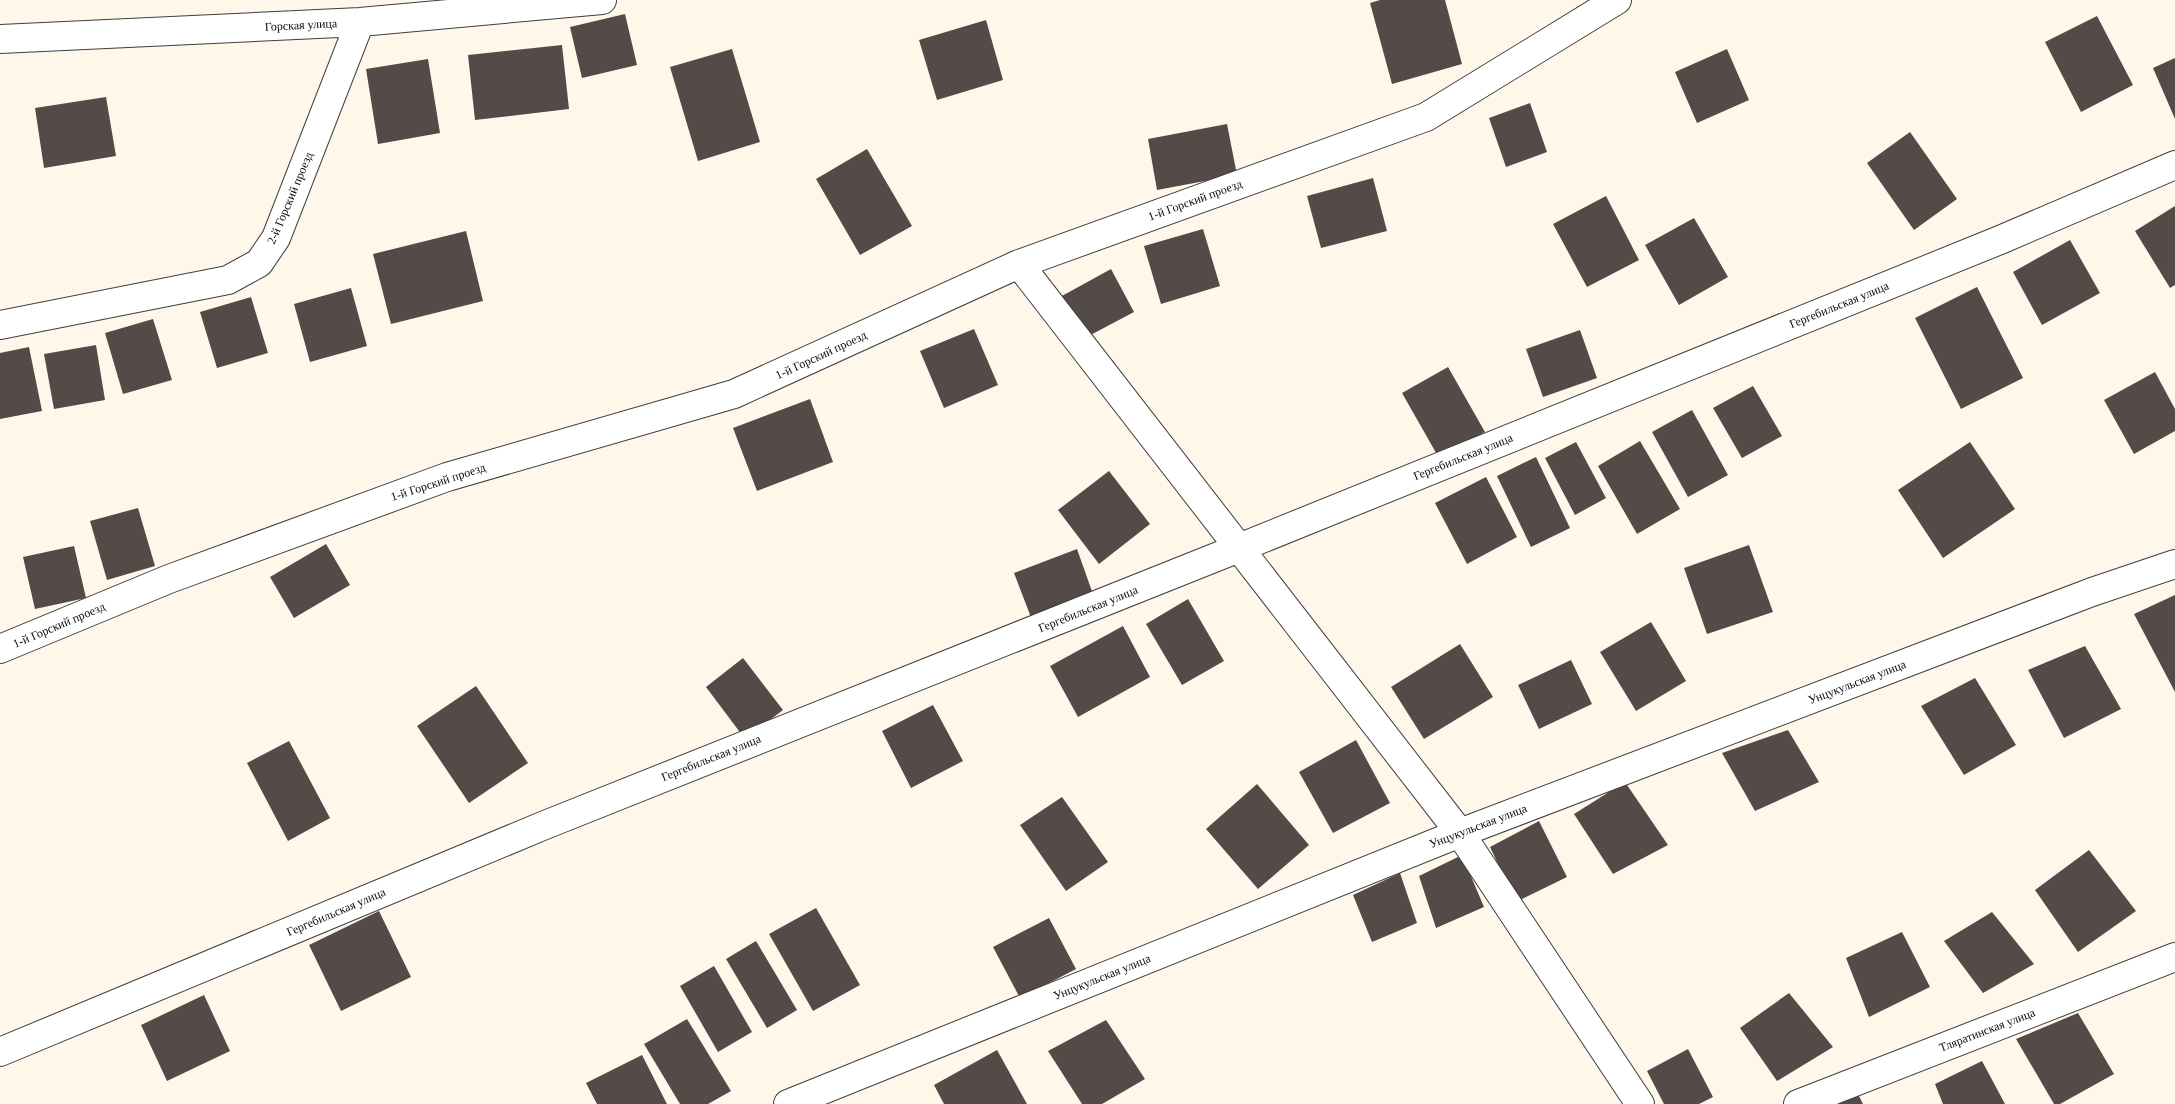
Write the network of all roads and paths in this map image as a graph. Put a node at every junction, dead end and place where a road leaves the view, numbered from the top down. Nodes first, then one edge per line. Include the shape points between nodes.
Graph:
1 (602, 0) edge
2 (1617, 0) edge
3 (360, 22) junction
4 (0, 39) edge
5 (2175, 165) edge
6 (1019, 264) junction
7 (0, 325) edge
8 (1239, 548) junction
9 (2175, 564) edge
10 (0, 650) edge
11 (1460, 833) junction
12 (2175, 957) edge
13 (0, 1052) edge
14 (788, 1104) edge
15 (1640, 1104) edge
16 (1798, 1104) edge

1 - 3 street, Горская улица
2 - 6 street, 1-й Горский проезд via 1426,117
3 - 4 street, Горская улица
3 - 7 street, 2-й Горский проезд via 276,238 259,263 228,280
5 - 8 street, Гергебильская улица via 2000,240
6 - 8 street
6 - 10 street, 1-й Горский проезд via 734,394 447,477 169,579
8 - 11 street
8 - 13 street, Гергебильская улица via 545,825
9 - 11 street, Унцукульская улица
11 - 14 street, Унцукульская улица
11 - 15 street
12 - 16 street, Тляратинская улица

